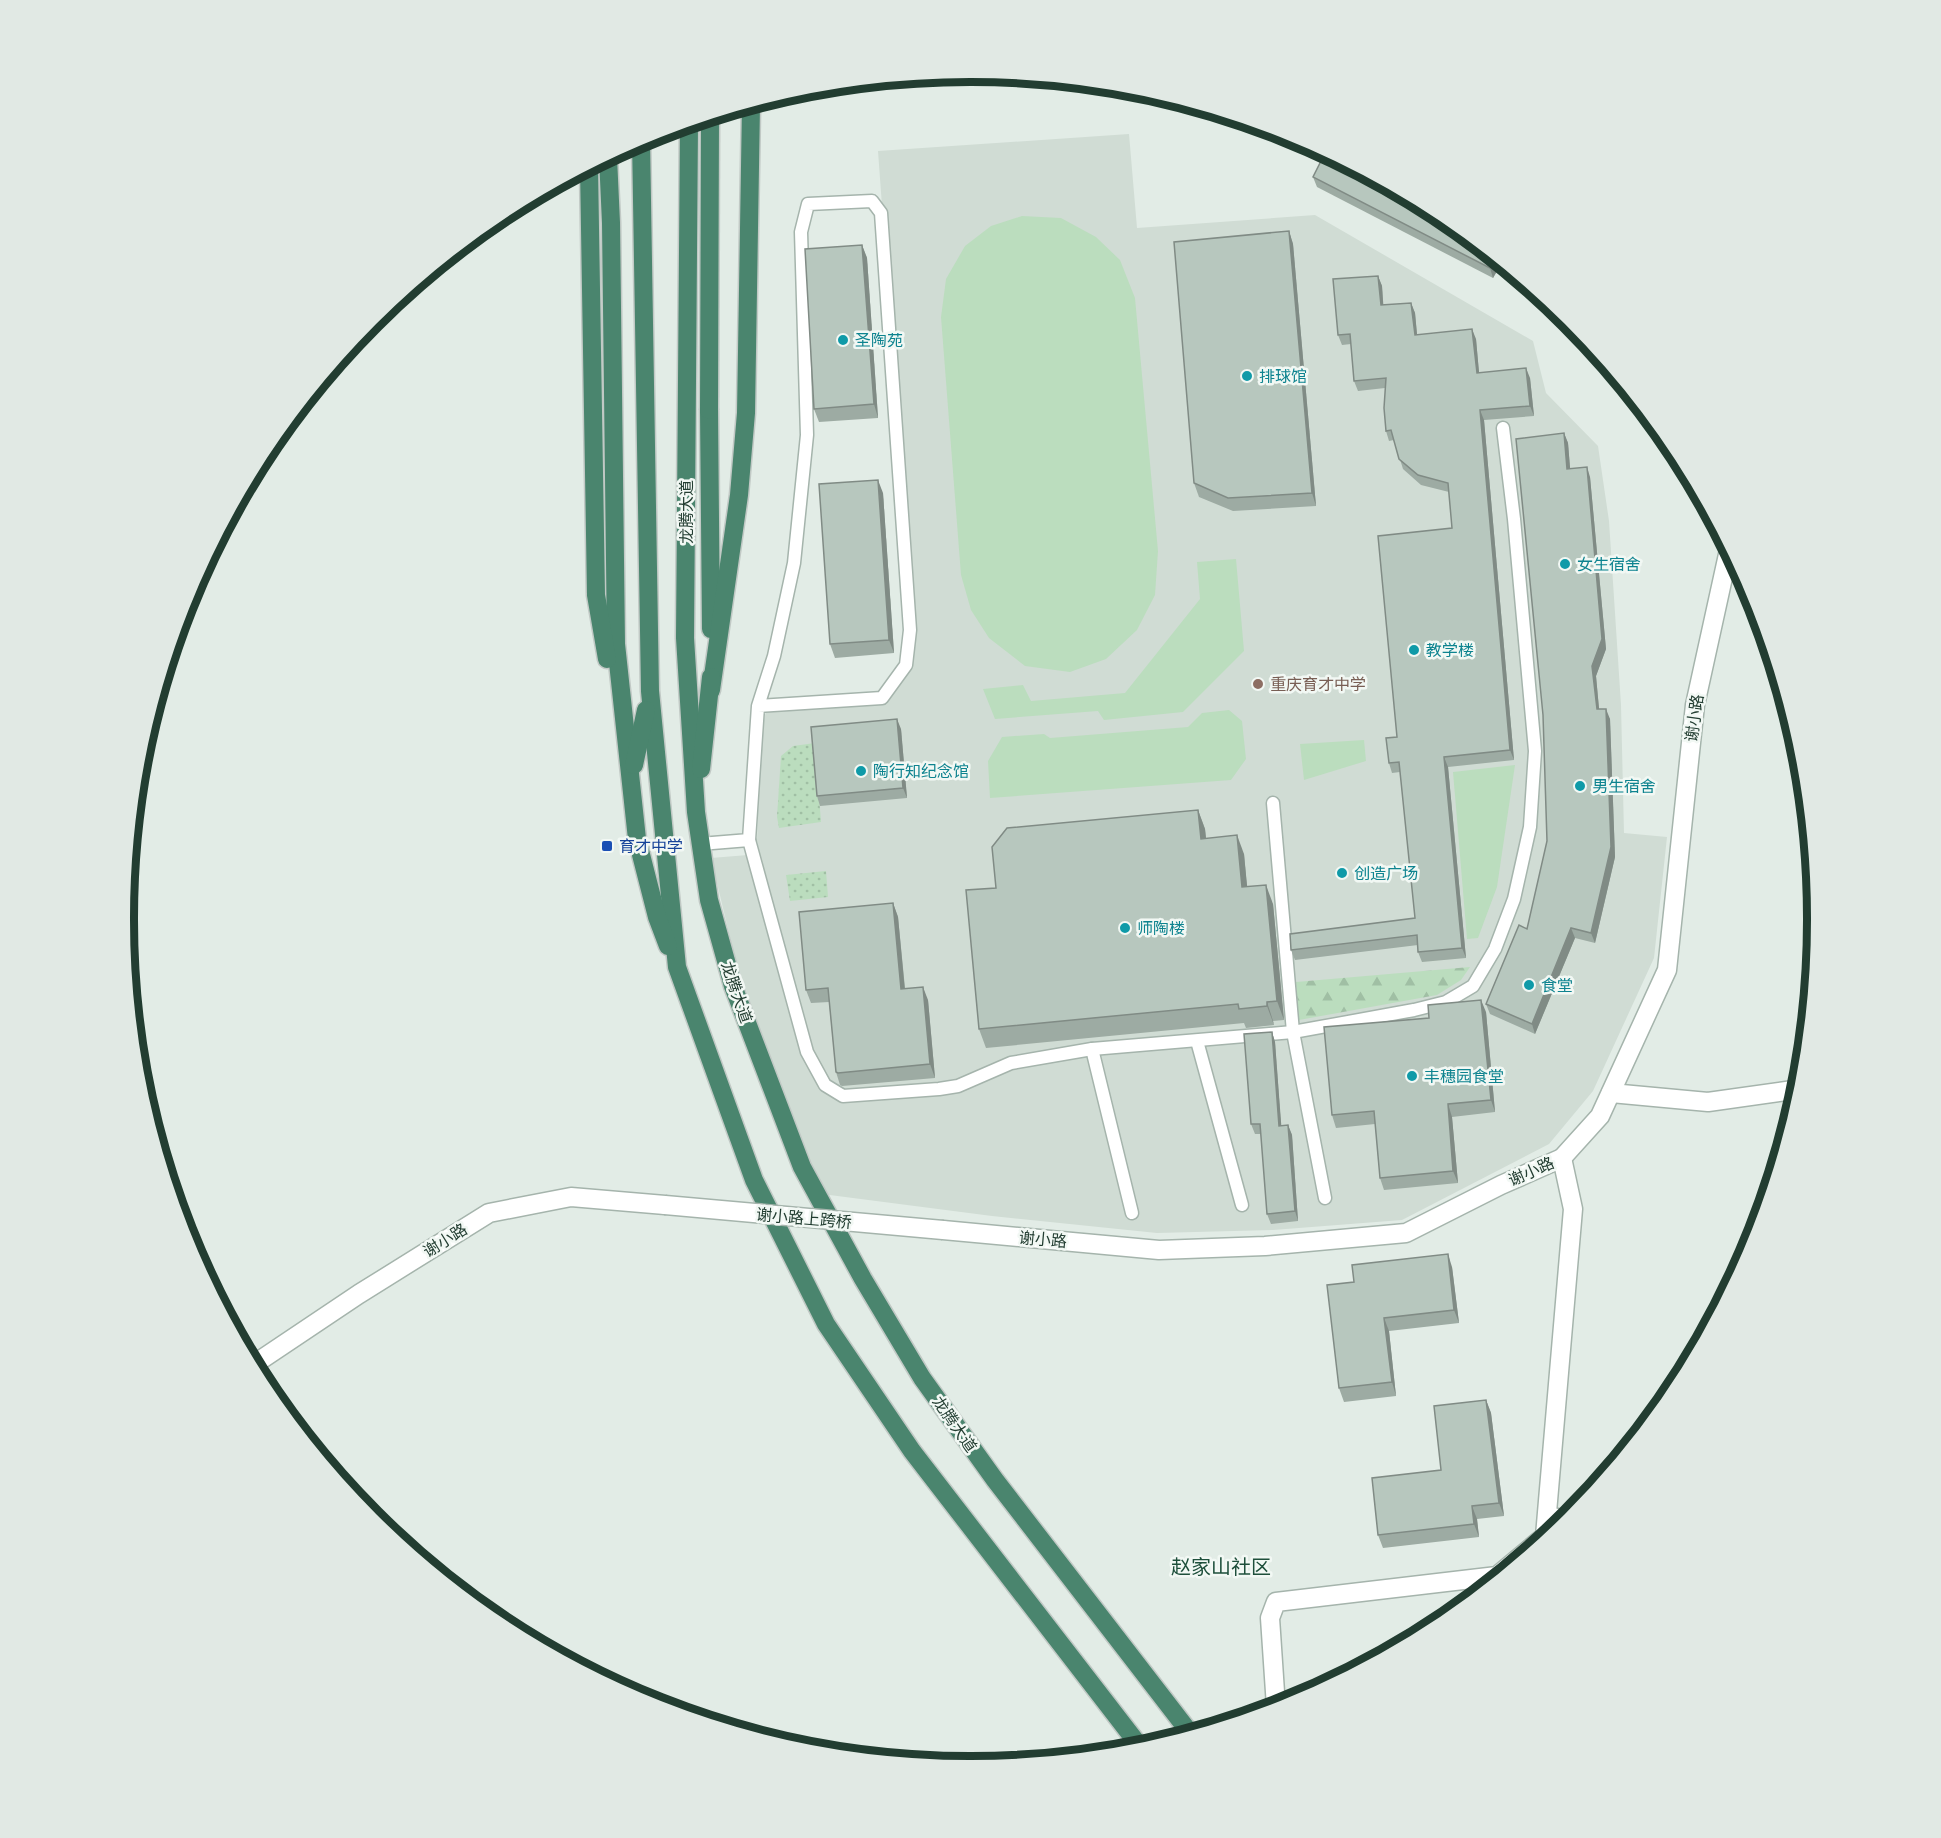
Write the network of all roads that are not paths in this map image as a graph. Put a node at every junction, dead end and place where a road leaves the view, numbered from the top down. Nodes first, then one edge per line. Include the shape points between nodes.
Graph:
1 (751, 112) edge
2 (710, 125) edge
3 (689, 132) edge
4 (641, 150) edge
5 (609, 165) edge
6 (590, 175) edge
7 (1503, 428) dead end
8 (1726, 561) edge
9 (711, 690) junction
10 (650, 691) junction
11 (758, 706) junction
12 (631, 781) junction
13 (1273, 803) dead end
14 (696, 812) junction
15 (749, 840) junction
16 (700, 843) junction
17 (677, 967) junction
18 (1293, 1032) junction
19 (1197, 1041) junction
20 (1092, 1049) junction
21 (1789, 1091) edge
22 (1611, 1093) junction
23 (1562, 1158) junction
24 (1325, 1198) dead end
25 (665, 1205) joint
26 (1242, 1205) dead end
27 (1132, 1213) dead end
28 (943, 1230) joint
29 (260, 1360) edge
30 (1548, 1516) junction
31 (1554, 1517) edge
32 (1547, 1525) edge
33 (1487, 1577) edge
34 (1275, 1698) edge
35 (1186, 1727) edge
36 (1134, 1739) edge

1 - 9 highway via 746,413 739,495
2 - 9 highway, bridge
3 - 14 highway, 龙腾大道 via 685,638
4 - 10 highway
5 - 12 highway via 616,644
6 - 12 highway via 596,595
7 - 18 lane via 1535,751 1530,827 1514,899 1495,949 1473,986 1446,1002
8 - 22 street, 谢小路 via 1695,705 1666,970
9 - 14 highway
10 - 12 highway
10 - 17 highway
11 - 11 lane via 774,656 794,563 806,446 801,232 808,204 872,201 881,213 910,630 906,665 882,698
11 - 15 lane
12 - 17 highway via 637,839 657,917
13 - 18 lane
14 - 16 highway, 龙腾大道
15 - 16 lane
15 - 20 lane via 807,1052 825,1085 843,1096 958,1086 1011,1063
16 - 35 highway, 龙腾大道 via 709,900 733,986 802,1167 863,1279 922,1378 988,1471
17 - 36 highway via 754,1180 826,1324 912,1451
18 - 19 lane
18 - 24 lane
19 - 20 lane
19 - 26 lane
20 - 27 lane
21 - 22 street via 1708,1102
22 - 23 street, 谢小路 via 1600,1116
23 - 28 street, 谢小路 via 1406,1233 1265,1246 1159,1250
23 - 30 street via 1573,1209
25 - 28 street, 谢小路上跨桥, bridge
25 - 29 street, 谢小路 via 571,1197 489,1213
30 - 31 street
30 - 32 street
33 - 34 street via 1276,1602 1270,1618

